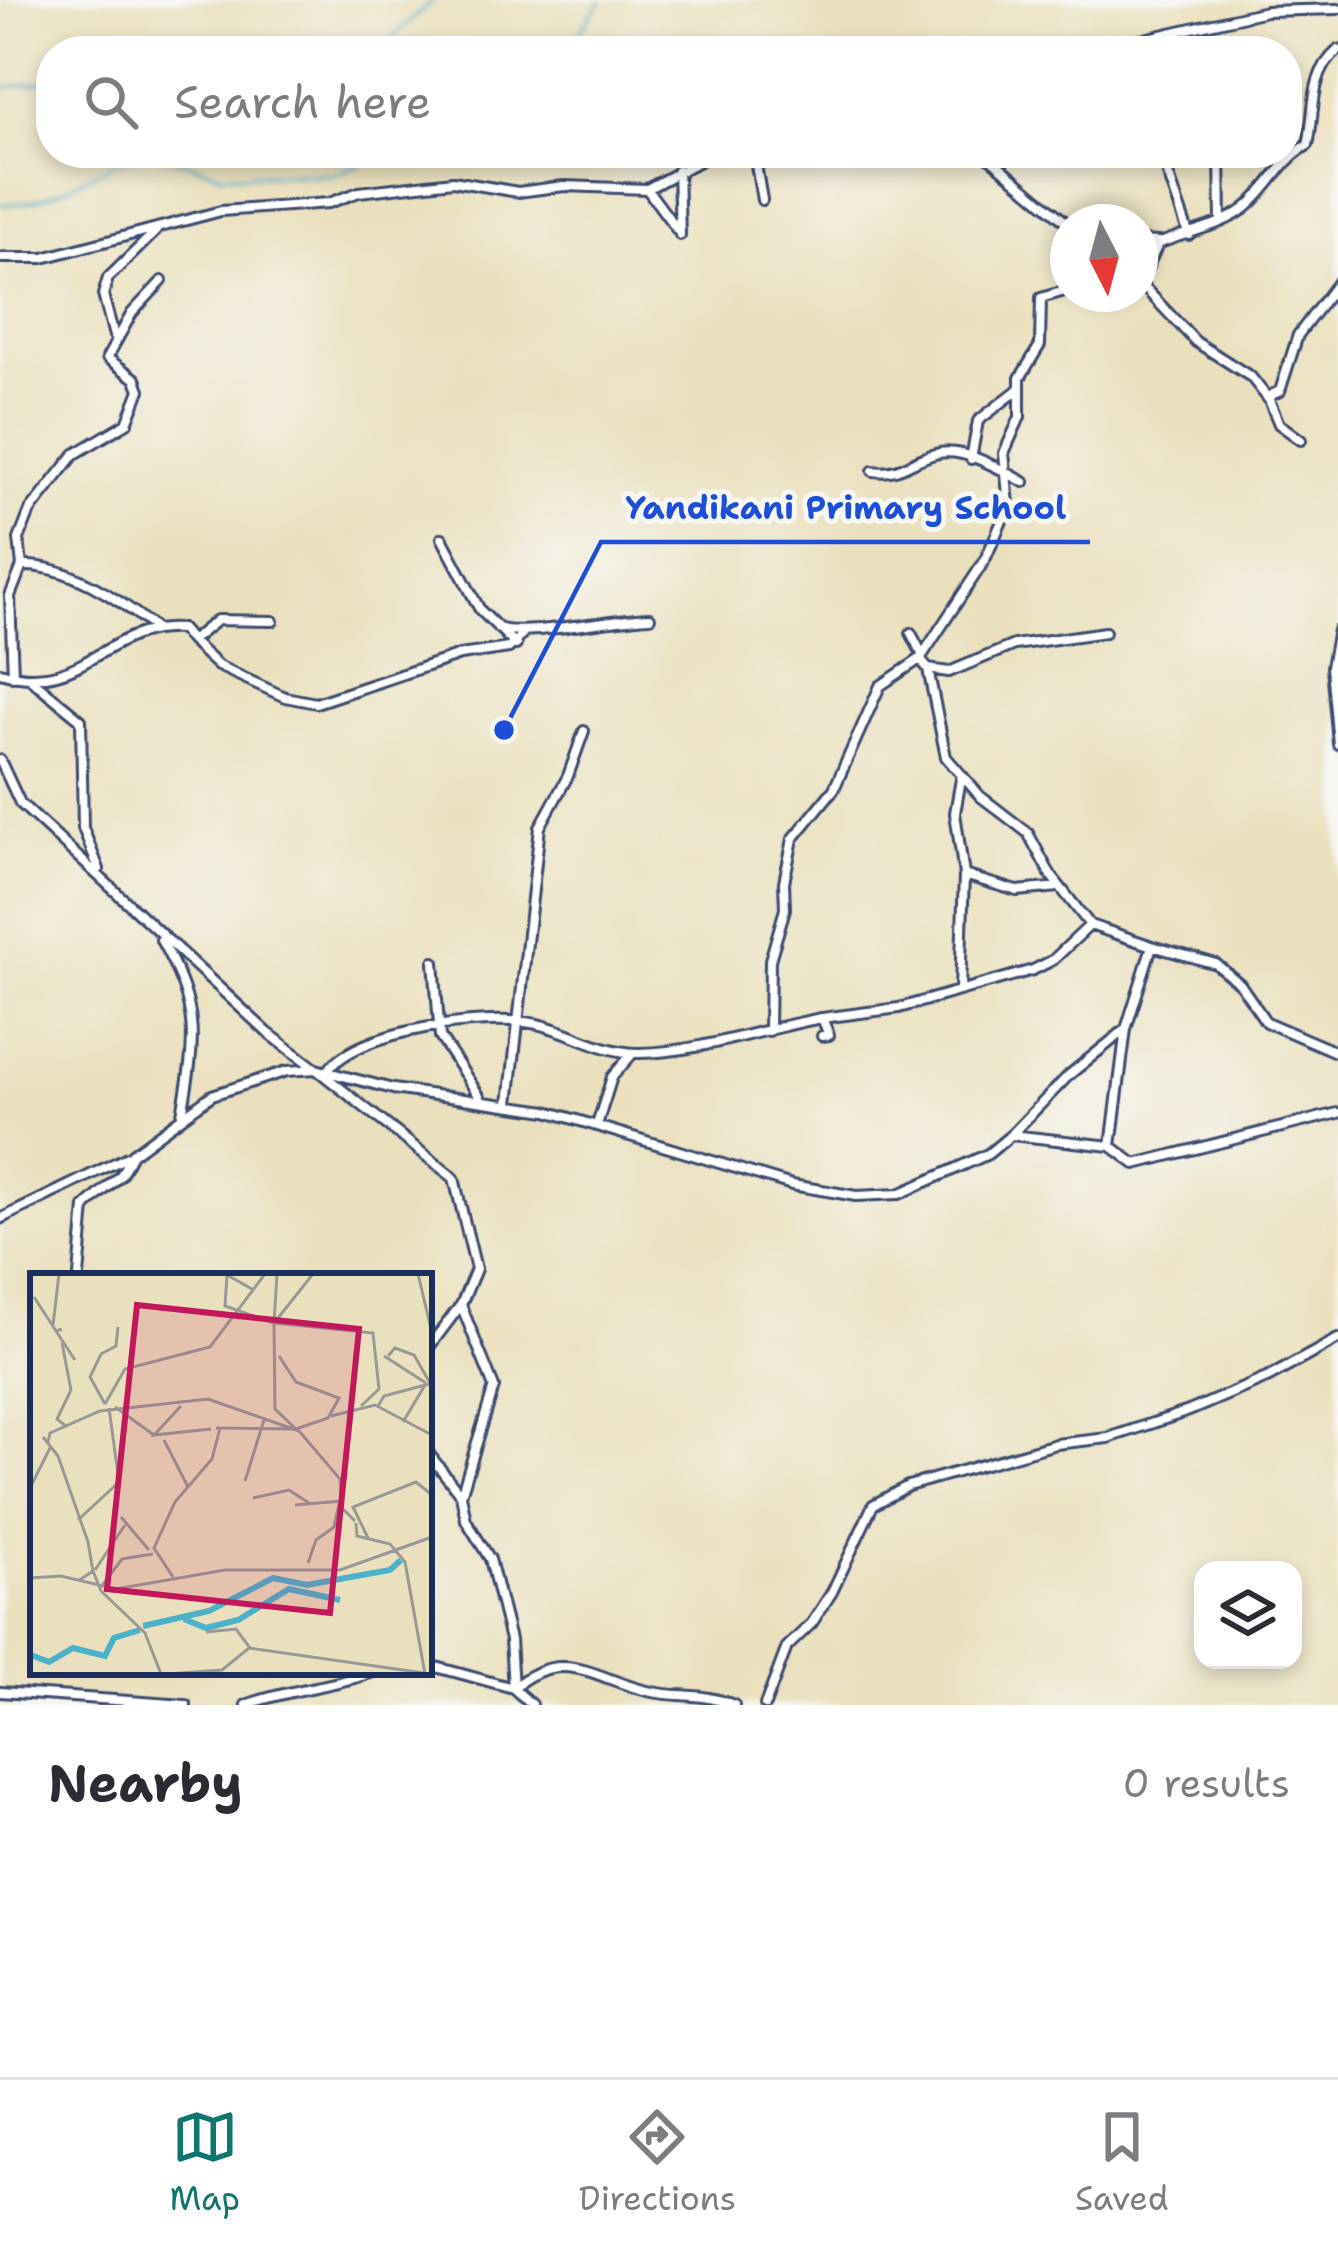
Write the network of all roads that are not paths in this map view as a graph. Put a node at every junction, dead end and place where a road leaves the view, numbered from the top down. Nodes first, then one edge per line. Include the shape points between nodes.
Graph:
1 (1338, 9) edge
2 (1157, 36) edge
3 (1338, 50) edge
4 (1302, 150) edge
5 (681, 168) edge
6 (757, 168) edge
7 (1002, 168) edge
8 (1166, 168) edge
9 (1220, 168) edge
10 (1280, 168) edge
11 (677, 170) junction
12 (647, 189) junction
13 (762, 200) dead end
14 (1050, 209) edge
15 (1221, 222) junction
16 (161, 227) junction
17 (1189, 235) junction
18 (1159, 242) edge
19 (0, 258) edge
20 (162, 281) dead end
21 (1338, 282) edge
22 (1050, 295) edge
23 (1158, 301) edge
24 (113, 344) junction
25 (1020, 388) junction
26 (1267, 397) junction
27 (1301, 440) dead end
28 (971, 459) junction
29 (873, 471) dead end
30 (1004, 472) junction
31 (1024, 482) dead end
32 (442, 538) dead end
33 (22, 566) junction
34 (650, 617) dead end
35 (274, 620) dead end
36 (153, 627) junction
37 (498, 628) junction
38 (1338, 630) edge
39 (524, 632) junction
40 (1105, 632) dead end
41 (910, 633) dead end
42 (191, 641) junction
43 (516, 645) junction
44 (921, 657) junction
45 (928, 669) junction
46 (0, 672) edge
47 (13, 676) junction
48 (32, 680) junction
49 (584, 731) dead end
50 (1338, 744) edge
51 (0, 760) edge
52 (961, 778) junction
53 (964, 875) junction
54 (101, 876) junction
55 (1059, 887) junction
56 (1090, 925) junction
57 (158, 934) junction
58 (1152, 946) junction
59 (434, 962) dead end
60 (960, 989) junction
61 (822, 1018) junction
62 (516, 1023) junction
63 (440, 1026) junction
64 (1126, 1029) junction
65 (769, 1030) junction
66 (822, 1036) dead end
67 (633, 1053) junction
68 (1338, 1053) edge
69 (316, 1069) junction
70 (329, 1070) junction
71 (481, 1098) junction
72 (509, 1103) junction
73 (1338, 1113) edge
74 (181, 1115) junction
75 (597, 1125) junction
76 (1011, 1135) junction
77 (1111, 1146) junction
78 (132, 1154) junction
79 (0, 1219) edge
80 (79, 1273) edge
81 (461, 1305) junction
82 (1338, 1339) edge
83 (432, 1343) edge
84 (432, 1458) edge
85 (461, 1495) junction
86 (432, 1666) edge
87 (366, 1675) edge
88 (513, 1688) junction
89 (0, 1692) edge
90 (186, 1705) edge
91 (246, 1705) edge
92 (511, 1705) edge
93 (532, 1705) edge
94 (734, 1705) edge
95 (765, 1705) edge

1 - 2 street via 1266,11
3 - 4 street via 1320,69
5 - 11 street
6 - 13 street
7 - 14 street
8 - 17 street
9 - 15 street
10 - 15 street via 1265,193
11 - 12 street
11 - 12 street via 680,235
12 - 16 street via 518,192 453,181 221,211
15 - 17 street
16 - 19 street via 43,258
16 - 24 street via 108,278 103,296
17 - 18 street
20 - 24 street
21 - 26 street via 1298,335 1280,391
22 - 25 street via 1041,298 1040,345
23 - 26 street
24 - 33 street via 107,358 140,390 127,423 76,454 30,511 19,539
25 - 28 street via 978,421
25 - 30 street
26 - 27 street via 1279,424
28 - 29 street via 932,454 902,472
28 - 30 street
30 - 31 street
30 - 44 street via 1009,506 985,560
32 - 37 street
33 - 36 street via 108,595
33 - 47 street via 10,596
34 - 39 street
35 - 42 street via 218,620
36 - 42 street via 181,629
36 - 48 street via 87,666
37 - 39 street
37 - 43 street
38 - 50 street via 1331,667
39 - 43 street
40 - 45 street via 1014,645 949,672
41 - 44 street
42 - 43 street via 218,666 316,703 445,659
44 - 45 street
44 - 65 street via 880,686 834,789 793,839 770,960
45 - 52 street via 938,733
46 - 47 street
47 - 48 street
48 - 54 street via 81,720 83,827
49 - 62 street via 540,827
51 - 54 street via 20,803
52 - 53 street via 955,813
52 - 55 street via 1016,820
53 - 55 street via 1016,891
53 - 60 street
54 - 57 street
55 - 56 street
56 - 58 street
56 - 60 street via 1033,970
57 - 69 street
57 - 74 street via 192,998 193,1052
58 - 64 street
58 - 68 street via 1216,964 1266,1022
59 - 63 street
60 - 61 street via 862,1017
61 - 65 street
61 - 66 street via 830,1035
62 - 63 street
62 - 67 street
62 - 72 street
63 - 70 street via 367,1042
63 - 71 street
64 - 76 street
64 - 77 street
65 - 67 street
67 - 75 street via 613,1077
69 - 70 street
69 - 74 street via 212,1095
69 - 81 street via 454,1178 476,1269
70 - 71 street via 393,1089
71 - 72 street
72 - 75 street
73 - 77 street via 1135,1164
74 - 78 street
75 - 76 street via 791,1186 856,1196 899,1195
76 - 77 street
78 - 79 street
78 - 80 street via 122,1175 85,1207
81 - 83 street
81 - 85 street via 494,1387
82 - 95 street via 1189,1411 908,1486 873,1505 832,1592 787,1647
84 - 85 street
85 - 88 street via 490,1559
86 - 88 street
87 - 91 street
88 - 92 street
88 - 93 street
88 - 94 street via 532,1672 560,1665 654,1693 692,1692
89 - 90 street

